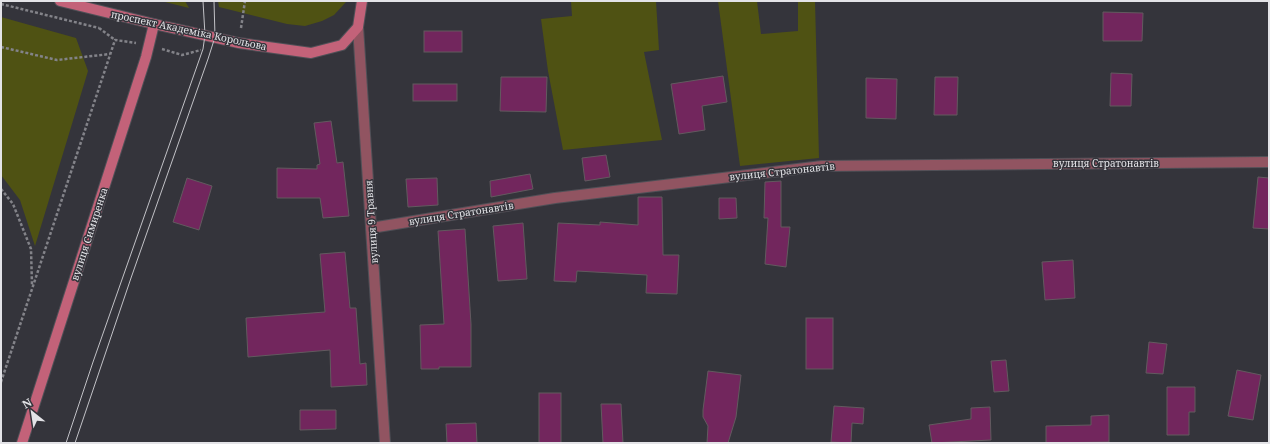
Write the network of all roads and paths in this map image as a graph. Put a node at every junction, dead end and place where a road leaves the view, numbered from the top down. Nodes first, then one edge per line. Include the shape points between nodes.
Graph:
1 (60, 1) edge
2 (362, 1) edge
3 (1, 4) edge
4 (154, 24) junction
5 (358, 27) junction
6 (99, 28) dead end
7 (1, 47) edge
8 (110, 54) dead end
9 (1269, 162) edge
10 (1, 189) edge
11 (371, 228) junction
12 (32, 288) dead end
13 (22, 443) edge
14 (386, 443) edge

1 - 4 main road, проспект Академіка Корольова
2 - 5 main road, вулиця 9 Травня
3 - 6 path
4 - 5 main road, проспект Академіка Корольова via 239,43 311,53 342,45
4 - 13 main road, вулиця Симиренка via 146,57
5 - 11 street, вулиця 9 Травня
7 - 8 path via 57,60
9 - 11 street, вулиця Стратонавтів via 822,166 555,198
10 - 12 path via 13,204 31,249
11 - 14 street, вулиця 9 Травня

